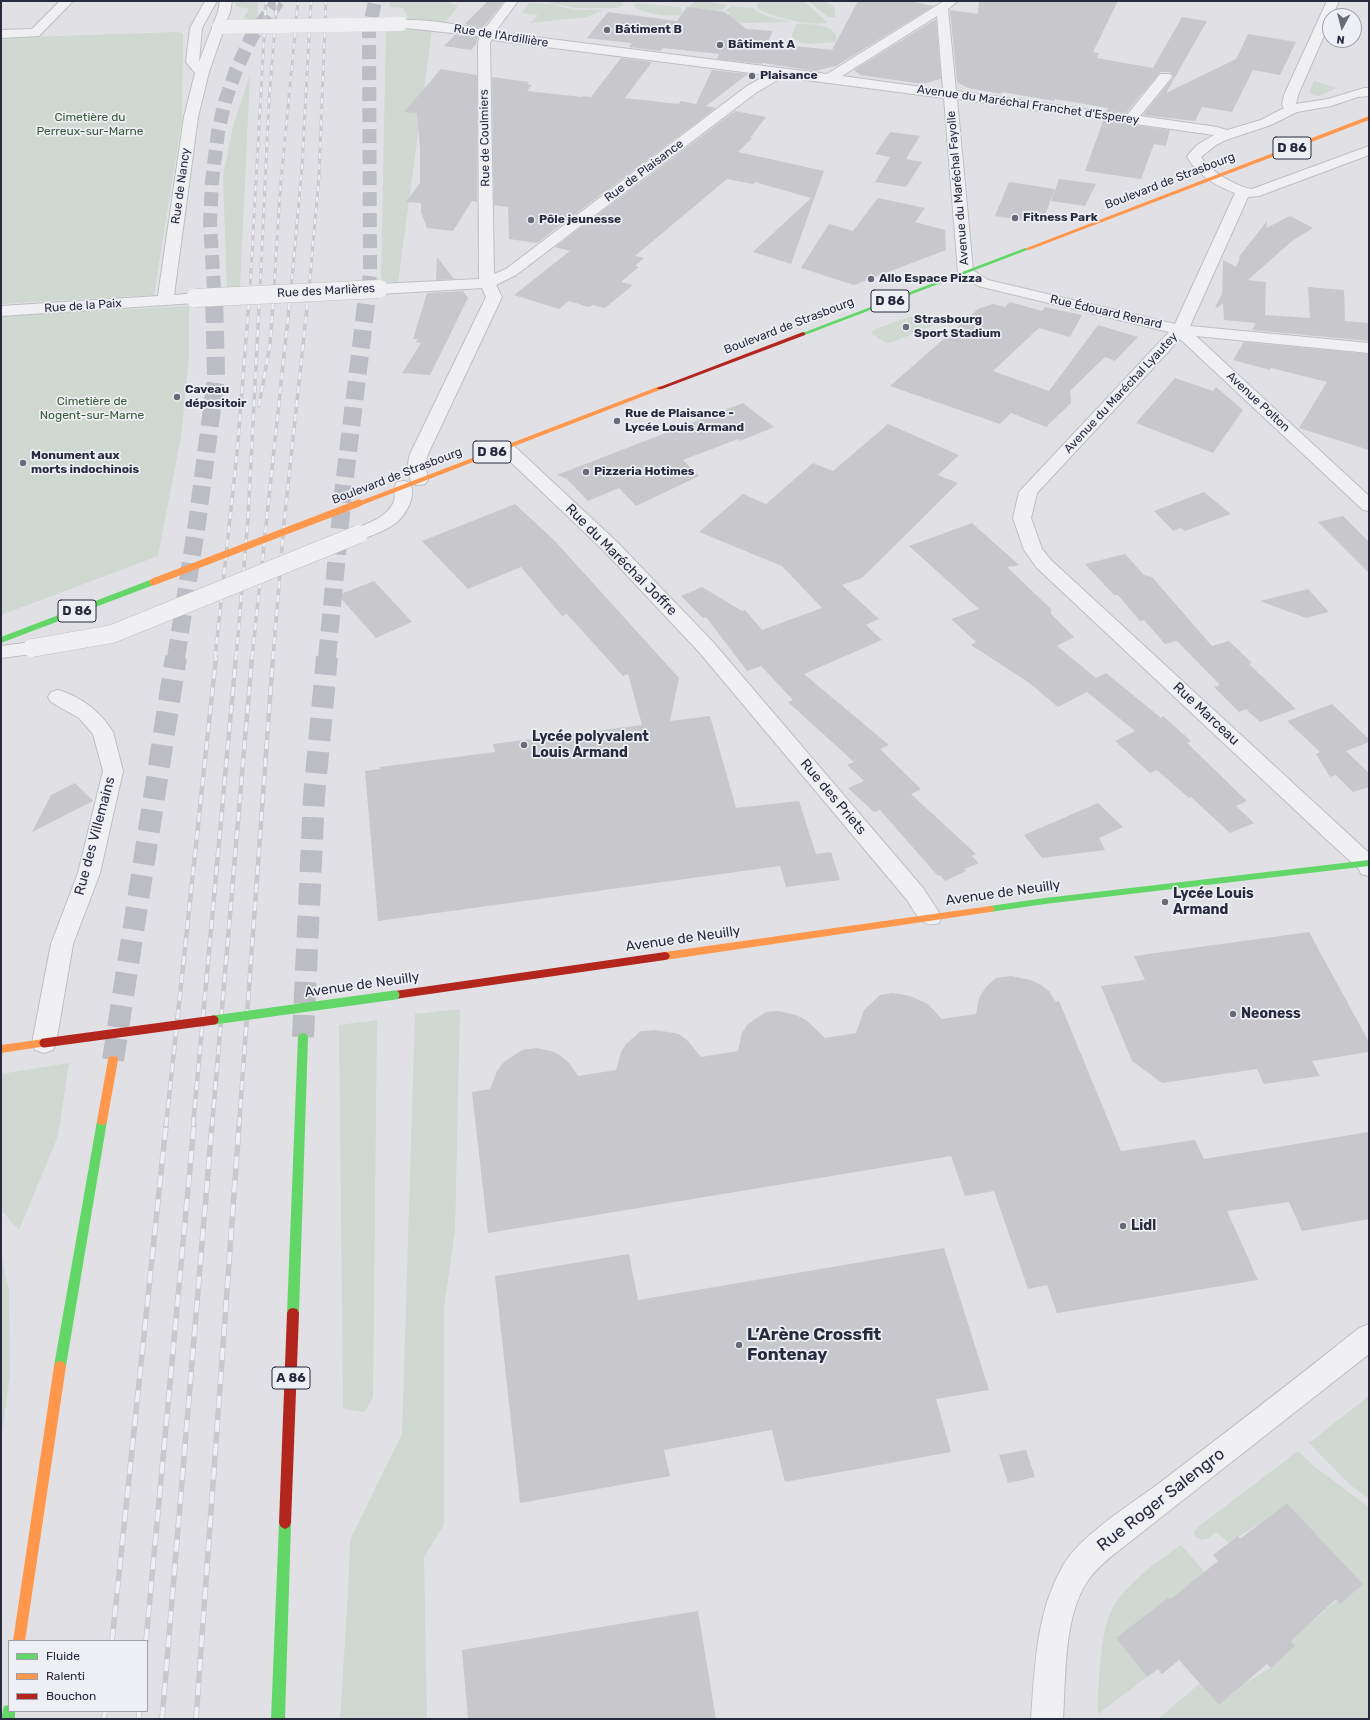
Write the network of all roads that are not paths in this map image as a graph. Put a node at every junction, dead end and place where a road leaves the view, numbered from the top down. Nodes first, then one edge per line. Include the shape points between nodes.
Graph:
1 (67, 1) edge
2 (211, 1) edge
3 (226, 1) edge
4 (512, 1) edge
5 (1332, 1) edge
6 (947, 4) edge
7 (219, 27) junction
8 (1, 34) edge
9 (487, 34) junction
10 (202, 72) junction
11 (781, 73) junction
12 (1165, 77) dead end
13 (828, 78) junction
14 (1369, 92) edge
15 (949, 94) junction
16 (1292, 108) junction
17 (1369, 118) edge
18 (1131, 119) junction
19 (1226, 135) junction
20 (1369, 150) edge
21 (1215, 178) junction
22 (1243, 192) junction
23 (966, 272) junction
24 (487, 283) junction
25 (165, 300) junction
26 (1, 311) edge
27 (1180, 330) junction
28 (1369, 348) edge
29 (505, 447) junction
30 (411, 483) junction
31 (1369, 506) edge
32 (1044, 564) joint
33 (1, 640) edge
34 (1, 652) edge
35 (733, 679) joint
36 (58, 698) dead end
37 (1368, 865) edge
38 (931, 917) junction
39 (303, 1037) tunnel mouth
40 (44, 1043) junction
41 (1, 1049) edge
42 (113, 1060) tunnel mouth
43 (1369, 1337) edge
44 (20, 1640) edge
45 (278, 1719) edge
46 (1047, 1719) edge

1 - 8 street via 36,33
2 - 10 street via 194,35 192,62
3 - 7 street, Rue de Nancy
4 - 9 street, Rue de Coulmiers
5 - 16 street via 1292,95 1289,104
6 - 13 street
6 - 15 street, Avenue du Maréchal Fayolle
7 - 9 street, Rue de l'Ardillière, bridge via 401,24
7 - 10 street, Rue de Nancy
9 - 11 street, Rue de l'Ardillière
9 - 24 street, Rue de Coulmiers via 484,43
10 - 25 street, Rue de Nancy via 191,117
11 - 13 street
11 - 24 street, Rue de Plaisance via 752,89 511,272
12 - 18 street
13 - 15 street, Avenue du Maréchal Franchet d'Esperey
14 - 16 street via 1358,92 1329,102
15 - 18 street, Avenue du Maréchal Franchet d'Esperey
15 - 23 street, Avenue du Maréchal Fayolle
16 - 19 street via 1275,118
17 - 21 main road, Boulevard de Strasbourg / D 86
18 - 19 street, Avenue du Maréchal Franchet d'Esperey via 1217,131
19 - 21 street via 1201,148 1194,156 1195,160
20 - 22 street via 1254,193
21 - 22 street
21 - 23 main road, Boulevard de Strasbourg / D 86
22 - 27 street, Avenue du Maréchal Lyautey
23 - 27 street, Rue Édouard Renard via 983,283
23 - 29 main road, Boulevard de Strasbourg / D 86
24 - 25 street, Rue des Marlières, bridge
24 - 30 street via 494,297 418,454
25 - 26 street, Rue de la Paix
27 - 28 street, Rue Édouard Renard
27 - 31 street, Avenue Polton
27 - 32 street, Avenue du Maréchal Lyautey via 1028,492 1022,518 1033,550
29 - 30 main road, Boulevard de Strasbourg / D 86
29 - 35 street, Rue du Maréchal Joffre via 610,546
30 - 33 main road, Boulevard de Strasbourg / D 86, bridge
30 - 34 street, bridge via 389,520 359,534 112,634
32 - 37 street, Rue Marceau
35 - 38 street, Rue des Priets via 910,888
36 - 40 street, Rue des Villemains via 86,713 103,732 113,771 88,873 62,944
37 - 38 main road, Avenue de Neuilly via 1113,892
38 - 40 main road, Avenue de Neuilly, bridge
39 - 45 main road, A 86
40 - 41 main road, Avenue de Neuilly
42 - 44 main road via 68,1316
43 - 46 street, Rue Roger Salengro via 1094,1551 1074,1575 1056,1618

